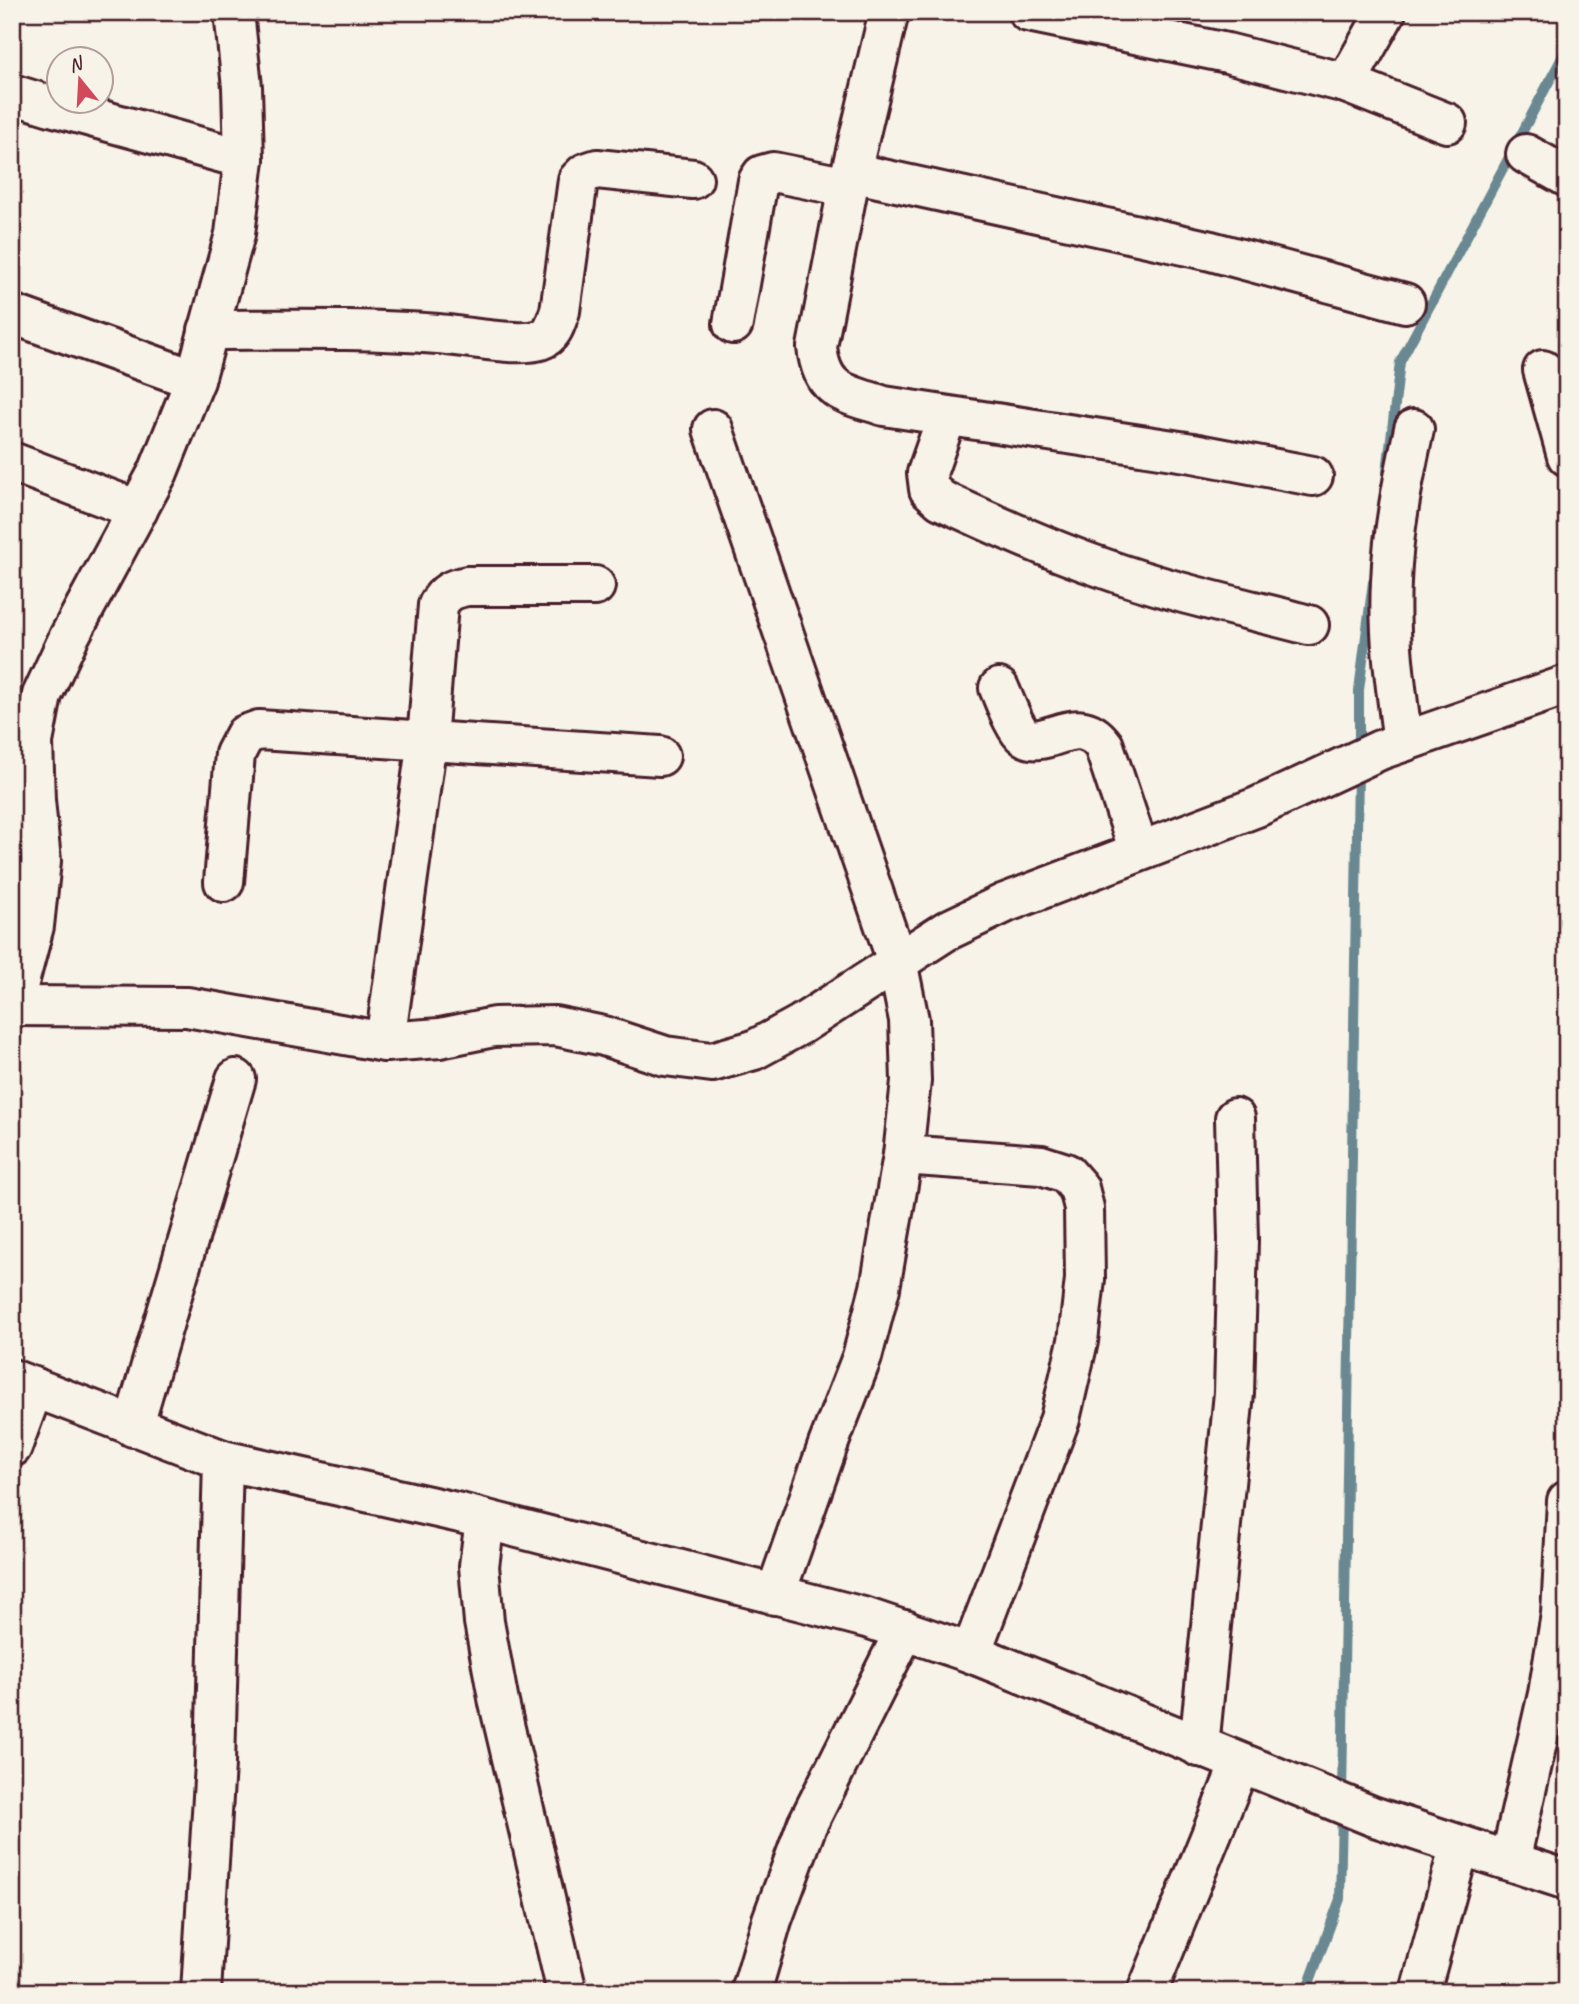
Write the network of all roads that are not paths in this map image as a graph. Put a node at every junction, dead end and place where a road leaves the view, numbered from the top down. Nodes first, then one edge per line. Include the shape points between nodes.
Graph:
1 (234, 12) edge
2 (889, 12) edge
3 (1028, 12) edge
4 (1386, 12) edge
5 (1346, 83) junction
6 (12, 94) edge
7 (1447, 123) dead end
8 (1526, 154) dead end
9 (244, 159) junction
10 (1567, 177) edge
11 (693, 179) dead end
12 (850, 179) junction
13 (1405, 303) dead end
14 (12, 314) edge
15 (733, 324) dead end
16 (208, 330) junction
17 (1543, 370) dead end
18 (195, 380) junction
19 (947, 416) junction
20 (713, 429) dead end
21 (1414, 429) dead end
22 (1567, 456) edge
23 (12, 462) edge
24 (1313, 476) dead end
25 (138, 510) junction
26 (595, 586) dead end
27 (1309, 625) dead end
28 (1567, 685) edge
29 (999, 688) dead end
30 (23, 737) edge
31 (427, 740) junction
32 (1392, 746) junction
33 (660, 756) dead end
34 (1139, 851) junction
35 (224, 882) dead end
36 (897, 961) junction
37 (13, 1007) edge
38 (385, 1042) junction
39 (236, 1079) dead end
40 (1235, 1118) dead end
41 (903, 1155) junction
42 (23, 1383) edge
43 (133, 1427) junction
44 (12, 1447) edge
45 (223, 1460) junction
46 (1567, 1501) edge
47 (485, 1520) junction
48 (775, 1595) junction
49 (905, 1630) junction
50 (971, 1653) junction
51 (1199, 1747) junction
52 (1240, 1764) junction
53 (1460, 1844) junction
54 (1510, 1861) junction
55 (1567, 1880) edge
56 (201, 1992) edge
57 (567, 1992) edge
58 (751, 1992) edge
59 (1147, 1992) edge
60 (1420, 1992) edge

1 - 9 street via 243,87
2 - 12 street
3 - 5 street
4 - 5 street
5 - 7 street
6 - 9 street
8 - 10 street
9 - 16 street via 234,234
11 - 16 street via 597,169 578,180 560,311 553,331 540,340 364,330
12 - 13 street via 1211,251
12 - 15 street via 762,175
12 - 19 street via 817,347 819,367 827,382 844,393 884,406
14 - 18 street
16 - 18 street
17 - 22 street
18 - 25 street
19 - 24 street
19 - 27 street via 927,473 929,489 941,500 1104,569
20 - 36 street
21 - 32 street via 1398,502 1390,583
23 - 25 street
25 - 30 street via 69,637
26 - 31 street via 467,586 443,596 438,605
28 - 32 street
29 - 34 street via 1025,737 1071,731 1097,736
30 - 37 street via 41,861 34,926
31 - 33 street
31 - 35 street via 259,730 245,736 235,754
31 - 38 street
32 - 34 street via 1256,807
34 - 36 street via 1004,903
36 - 38 street via 800,1025 754,1050 712,1062 665,1056 555,1026 494,1027 440,1038
36 - 41 street via 909,1020 911,1081
37 - 38 street via 187,1007
39 - 43 street
40 - 51 street via 1234,1393
41 - 48 street via 880,1289 862,1357
41 - 50 street via 1041,1165 1066,1173 1079,1188 1084,1208 1085,1279 1078,1341 1060,1419
42 - 43 street
42 - 44 street
43 - 45 street
45 - 47 street
45 - 56 street via 215,1764
46 - 54 street via 1561,1614
47 - 48 street
47 - 57 street via 479,1566 484,1622
48 - 49 street
49 - 50 street
49 - 58 street via 807,1825
50 - 51 street
51 - 52 street
52 - 53 street via 1372,1816
52 - 59 street
53 - 54 street
53 - 60 street
54 - 55 street

